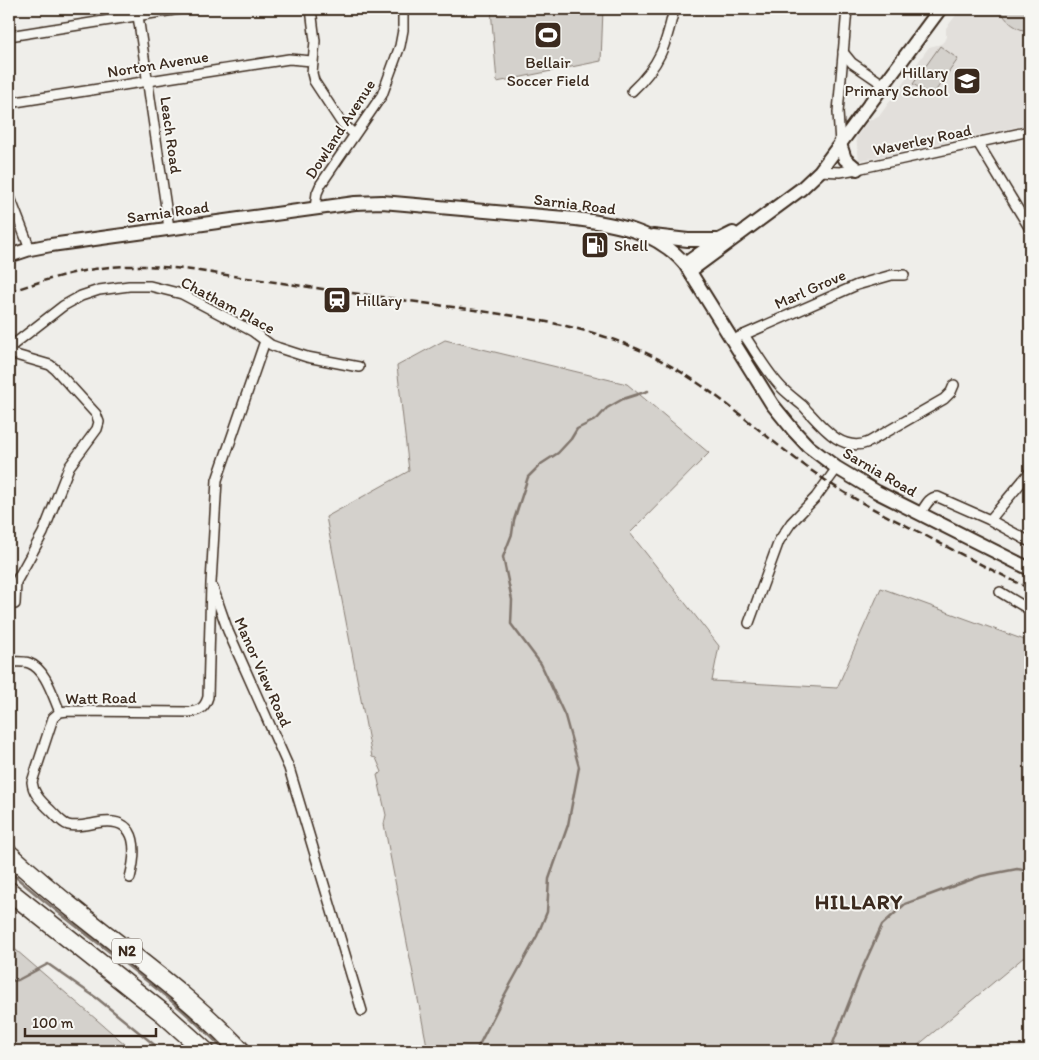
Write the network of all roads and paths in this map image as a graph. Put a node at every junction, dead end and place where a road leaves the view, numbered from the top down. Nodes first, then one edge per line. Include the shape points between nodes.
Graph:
1 (180, 9) edge
2 (311, 9) edge
3 (403, 9) edge
4 (674, 9) edge
5 (847, 9) edge
6 (940, 9) edge
7 (138, 16) junction
8 (9, 36) edge
9 (843, 52) junction
10 (312, 61) junction
11 (148, 81) junction
12 (884, 85) junction
13 (632, 91) dead end
14 (9, 104) edge
15 (1030, 131) edge
16 (354, 134) junction
17 (978, 143) junction
18 (840, 144) junction
19 (857, 169) junction
20 (820, 171) junction
21 (9, 195) edge
22 (316, 208) junction
23 (756, 222) junction
24 (169, 228) junction
25 (1030, 229) edge
26 (643, 234) junction
27 (719, 240) junction
28 (30, 249) junction
29 (9, 256) edge
30 (687, 267) junction
31 (904, 275) dead end
32 (738, 338) junction
33 (265, 341) junction
34 (9, 348) edge
35 (9, 353) edge
36 (360, 367) dead end
37 (954, 385) dead end
38 (837, 468) junction
39 (1030, 472) edge
40 (920, 514) junction
41 (990, 520) junction
42 (1030, 542) edge
43 (1030, 570) edge
44 (211, 583) junction
45 (1000, 592) dead end
46 (15, 604) dead end
47 (1030, 610) edge
48 (749, 624) dead end
49 (9, 662) edge
50 (60, 712) junction
51 (9, 854) edge
52 (130, 878) dead end
53 (9, 890) edge
54 (362, 1011) dead end
55 (205, 1051) edge
56 (241, 1051) edge

1 - 7 street
2 - 10 street via 315,40
3 - 16 street, Dowland Avenue via 403,30 393,67 382,95
4 - 13 street via 660,58
5 - 9 street
6 - 12 main road
7 - 8 street
7 - 11 street, Leach Road
9 - 12 street via 852,63
9 - 18 street via 838,112
10 - 11 street, Norton Avenue via 289,59
10 - 16 street via 318,90
11 - 14 street, Norton Avenue
11 - 24 street, Leach Road
12 - 18 main road
15 - 17 street, Waverley Road
16 - 22 street, Dowland Avenue via 321,184
17 - 19 street, Waverley Road
17 - 25 street
18 - 19 main road via 845,158
18 - 20 main road
19 - 20 street, Waverley Road
20 - 23 main road
21 - 28 street
22 - 24 main road, Sarnia Road
22 - 26 main road, Sarnia Road via 382,202 576,219 607,223
23 - 27 main road
23 - 30 main road
24 - 28 main road, Sarnia Road
26 - 27 main road via 681,240
26 - 30 main road, Sarnia Road via 667,247
27 - 30 main road
28 - 29 main road, Sarnia Road
30 - 32 main road, Sarnia Road
31 - 32 street, Marl Grove via 857,285
32 - 37 street via 827,433 848,444 869,442 944,399
32 - 38 main road, Sarnia Road via 781,417 808,446
33 - 34 street, Chatham Place via 182,294 150,286 129,286 81,296 49,316
33 - 36 street, Chatham Place via 307,357
33 - 44 street, Manor View Road via 219,471
35 - 46 street via 55,369 96,414 99,422 69,467 43,534 19,576
38 - 40 main road, Sarnia Road
38 - 48 street via 816,497 790,523 779,541
39 - 41 street
40 - 41 street via 936,496
40 - 43 main road, Sarnia Road
41 - 42 street
44 - 50 street, Watt Road via 206,705 191,712
44 - 54 street, Manor View Road via 228,630 289,768
45 - 47 street
49 - 50 street via 26,662 34,666 45,680
50 - 52 street, Watt Road via 53,718 32,782 33,788 64,824 112,822 126,827 135,844
51 - 56 highway, N2 via 173,987
53 - 55 highway, N2 via 164,1014

